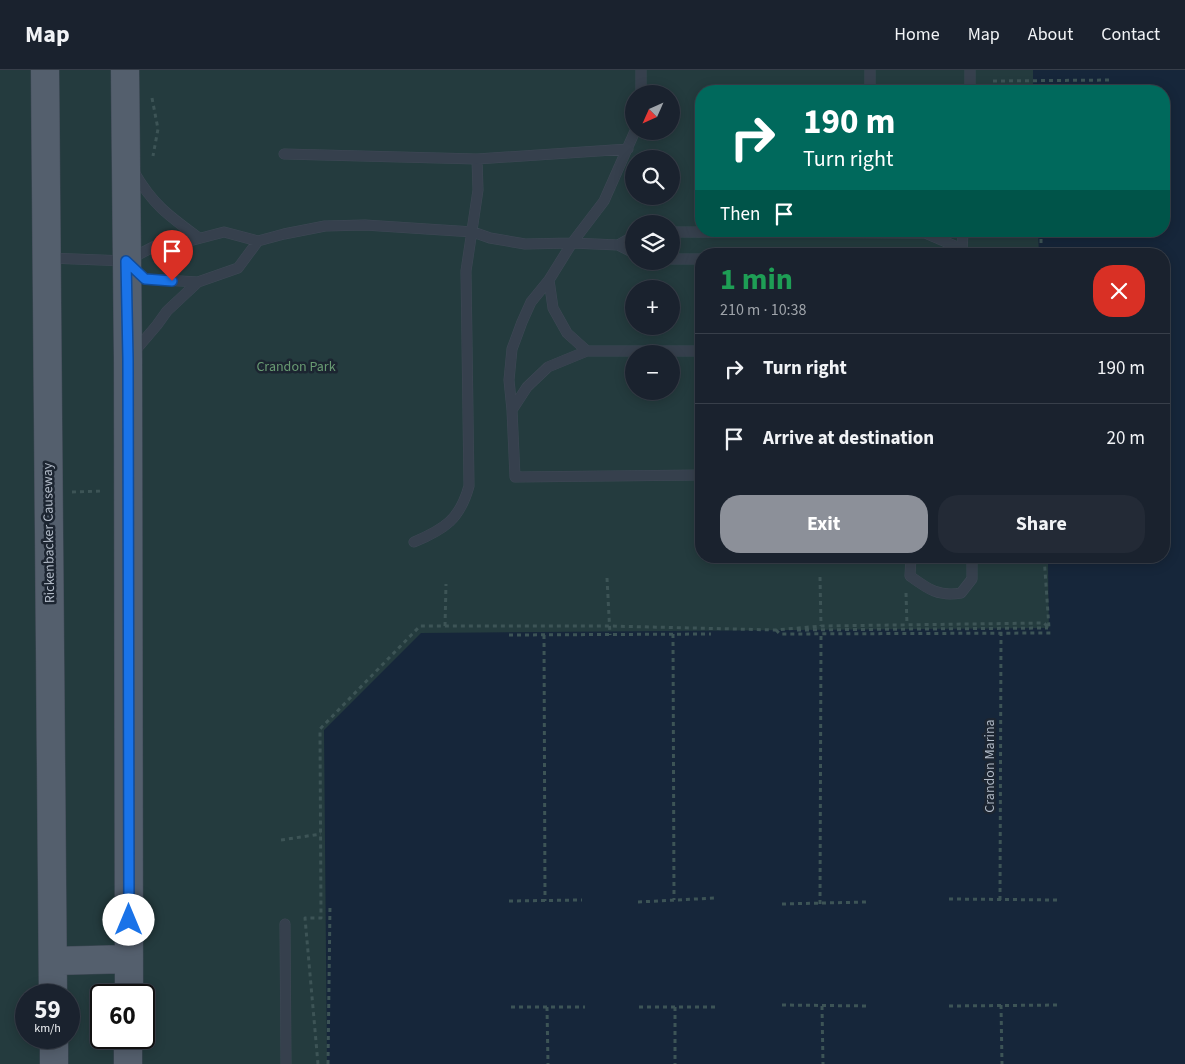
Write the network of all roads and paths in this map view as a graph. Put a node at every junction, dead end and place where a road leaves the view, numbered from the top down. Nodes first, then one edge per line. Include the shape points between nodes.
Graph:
1 (46, 70) edge
2 (125, 70) edge
3 (641, 70) edge
4 (870, 70) edge
5 (970, 70) edge
6 (1112, 80) dead end
7 (993, 81) dead end
8 (641, 85) edge
9 (870, 85) edge
10 (970, 85) edge
11 (632, 140) edge
12 (628, 149) junction
13 (284, 154) dead end
14 (126, 158) junction
15 (477, 159) junction
16 (472, 232) junction
17 (680, 232) edge
18 (695, 232) edge
19 (933, 237) edge
20 (199, 238) junction
21 (258, 241) junction
22 (625, 241) edge
23 (572, 243) junction
24 (618, 245) junction
25 (625, 248) edge
26 (956, 248) edge
27 (46, 258) junction
28 (680, 259) edge
29 (695, 259) edge
30 (126, 261) junction
31 (549, 280) junction
32 (198, 282) junction
33 (587, 351) junction
34 (695, 351) edge
35 (128, 359) junction
36 (512, 410) junction
37 (695, 474) edge
38 (71, 492) dead end
39 (107, 492) dead end
40 (414, 542) dead end
41 (911, 563) edge
42 (972, 563) edge
43 (1044, 563) edge
44 (820, 576) dead end
45 (910, 576) junction
46 (607, 578) dead end
47 (446, 584) dead end
48 (907, 624) junction
49 (445, 626) junction
50 (609, 626) junction
51 (821, 626) junction
52 (1049, 628) junction
53 (776, 630) junction
54 (1001, 632) junction
55 (907, 633) junction
56 (1051, 633) dead end
57 (673, 634) junction
58 (711, 634) dead end
59 (821, 634) junction
60 (509, 635) dead end
61 (544, 635) junction
62 (610, 635) junction
63 (320, 834) junction
64 (281, 840) dead end
65 (715, 898) dead end
66 (948, 899) dead end
67 (582, 900) dead end
68 (674, 900) junction
69 (1000, 900) junction
70 (1058, 900) dead end
71 (545, 901) junction
72 (509, 902) dead end
73 (638, 902) dead end
74 (866, 902) dead end
75 (782, 904) dead end
76 (820, 904) junction
77 (330, 905) dead end
78 (286, 924) dead end
79 (129, 959) junction
80 (53, 960) junction
81 (53, 984) edge
82 (129, 984) edge
83 (782, 1005) dead end
84 (1001, 1005) junction
85 (1060, 1005) dead end
86 (822, 1006) junction
87 (870, 1006) dead end
88 (949, 1006) dead end
89 (511, 1007) dead end
90 (547, 1007) junction
91 (586, 1007) dead end
92 (638, 1007) dead end
93 (674, 1007) junction
94 (717, 1007) dead end
95 (54, 1049) edge
96 (128, 1049) edge
97 (54, 1064) edge
98 (128, 1064) edge
99 (286, 1064) edge
100 (318, 1064) edge
101 (328, 1064) edge
102 (548, 1064) edge
103 (675, 1064) edge
104 (823, 1064) edge
105 (1002, 1064) edge

1 - 27 main road, Rickenbacker Causeway
2 - 14 main road
3 - 8 lane
4 - 9 lane
5 - 10 lane
6 - 7 path
11 - 12 lane
12 - 15 lane
12 - 23 lane via 604,201
13 - 15 lane
14 - 20 lane via 157,206
14 - 30 main road
15 - 16 lane via 478,190
16 - 21 lane via 365,225 325,226
16 - 23 lane via 525,244
16 - 40 lane via 466,271 469,486 464,503 453,518 437,532
17 - 18 lane
19 - 26 lane
20 - 21 lane via 224,232
20 - 30 lane via 155,246
21 - 32 lane via 238,268
22 - 24 lane
23 - 24 lane
23 - 31 lane
24 - 25 lane
27 - 30 lane
27 - 80 main road, Rickenbacker Causeway
28 - 29 lane
30 - 32 lane via 145,279
30 - 35 main road
31 - 33 lane via 553,308 567,333
31 - 36 lane via 531,302 512,349 509,380
32 - 35 lane via 167,311
33 - 34 lane
33 - 36 lane via 548,367 527,387
35 - 79 main road
36 - 37 lane via 515,477
38 - 39 path
41 - 45 lane
42 - 45 lane via 972,579 961,594 947,596
43 - 52 path
44 - 51 path
45 - 48 path via 906,589
46 - 50 path
47 - 49 path
48 - 51 path
48 - 52 path via 1044,623
48 - 55 path
49 - 50 path
49 - 63 path via 420,626 320,729
50 - 53 path
50 - 62 path
51 - 53 path
52 - 53 path
53 - 59 path via 780,634
54 - 55 path
54 - 56 path
54 - 69 path, Crandon Marina
55 - 59 path
57 - 58 path
57 - 62 path
57 - 68 path
59 - 76 path
60 - 61 path
61 - 62 path
61 - 71 path
63 - 64 path
63 - 100 path via 321,918 305,918
65 - 68 path
66 - 69 path
67 - 71 path
68 - 73 path
69 - 70 path
71 - 72 path
74 - 76 path
75 - 76 path
77 - 101 path
78 - 99 lane
79 - 80 main road
79 - 82 main road
80 - 81 main road, Rickenbacker Causeway
83 - 86 path
84 - 85 path
84 - 88 path
84 - 105 path
86 - 87 path
86 - 104 path
89 - 90 path
90 - 91 path
90 - 102 path
92 - 93 path
93 - 94 path
93 - 103 path
95 - 97 main road
96 - 98 main road

